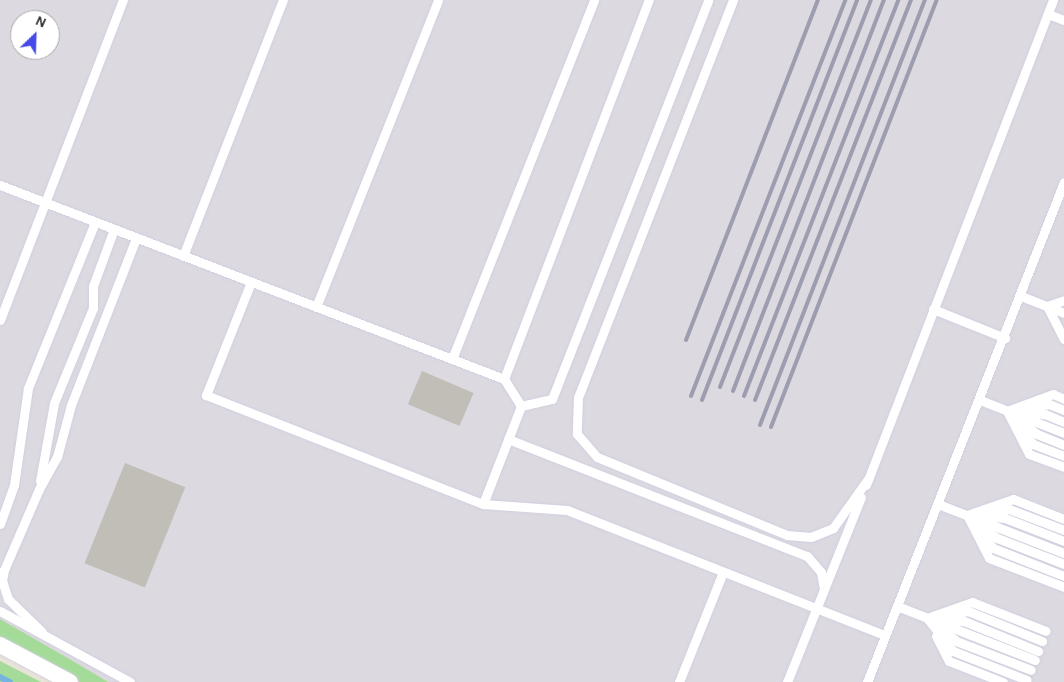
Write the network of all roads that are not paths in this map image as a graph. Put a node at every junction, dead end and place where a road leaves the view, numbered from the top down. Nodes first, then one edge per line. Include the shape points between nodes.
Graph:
1 (124, 0) edge
2 (284, 0) edge
3 (438, 0) edge
4 (594, 0) edge
5 (648, 0) edge
6 (708, 0) edge
7 (733, 0) edge
8 (1053, 0) edge
9 (1048, 14) junction
10 (1064, 20) edge
11 (1064, 182) edge
12 (0, 185) edge
13 (1062, 193) edge
14 (45, 203) junction
15 (95, 222) junction
16 (114, 229) junction
17 (136, 238) junction
18 (183, 256) junction
19 (251, 282) junction
20 (1021, 296) junction
21 (1064, 302) edge
22 (1047, 306) junction
23 (316, 307) junction
24 (1064, 308) edge
25 (933, 309) junction
26 (1064, 313) edge
27 (1064, 319) edge
28 (0, 320) edge
29 (1064, 328) edge
30 (1005, 338) junction
31 (1064, 339) edge
32 (452, 359) junction
33 (504, 379) junction
34 (1064, 399) edge
35 (980, 400) junction
36 (521, 406) junction
37 (1064, 410) edge
38 (1008, 411) junction
39 (1064, 422) edge
40 (1064, 433) edge
41 (508, 439) junction
42 (1064, 445) edge
43 (1064, 456) edge
44 (1064, 467) edge
45 (868, 479) junction
46 (38, 489) junction
47 (483, 504) junction
48 (938, 504) junction
49 (967, 515) junction
50 (1064, 519) edge
51 (0, 524) edge
52 (1064, 530) edge
53 (1064, 542) edge
54 (1064, 553) edge
55 (1064, 564) edge
56 (723, 572) junction
57 (1064, 576) edge
58 (1064, 587) edge
59 (825, 591) junction
60 (897, 606) junction
61 (818, 610) junction
62 (0, 611) edge
63 (927, 618) junction
64 (1046, 631) dead end
65 (42, 632) junction
66 (885, 636) junction
67 (1042, 641) dead end
68 (0, 645) edge
69 (1038, 651) dead end
70 (1035, 660) dead end
71 (1031, 670) dead end
72 (1027, 680) dead end
73 (70, 682) edge
74 (130, 682) edge
75 (679, 682) edge
76 (788, 682) edge
77 (867, 682) edge
78 (1002, 682) edge

1 - 14 lane
2 - 18 lane
3 - 23 lane
4 - 32 lane
5 - 33 lane
6 - 36 lane via 552,399
7 - 45 lane via 578,398 577,434 597,457 788,535 811,537 833,528
8 - 9 lane
9 - 10 lane
9 - 25 lane
11 - 13 lane
12 - 14 lane
13 - 20 lane
14 - 15 lane
14 - 28 lane
15 - 16 lane
15 - 51 lane via 28,388 14,485
16 - 17 lane
16 - 46 lane via 93,286 93,308 54,404
17 - 18 lane
17 - 46 lane via 71,405 57,457
18 - 19 lane
19 - 23 lane
19 - 47 lane via 206,395
20 - 22 lane
20 - 30 lane
21 - 22 lane
22 - 24 lane
22 - 26 lane
22 - 27 lane
22 - 29 lane
22 - 31 lane
23 - 32 lane
25 - 30 lane
25 - 45 lane
30 - 35 lane
32 - 33 lane
33 - 36 lane
34 - 38 lane via 1053,394
35 - 38 lane
35 - 48 lane
36 - 41 lane
37 - 38 lane via 1049,404
38 - 39 lane via 1045,414
38 - 40 lane
38 - 42 lane via 1037,434
38 - 43 lane via 1033,444
38 - 44 lane via 1029,454
41 - 47 lane
41 - 59 lane via 807,556 821,572
45 - 59 lane
46 - 65 lane via 9,556 2,581 8,599
47 - 56 lane via 568,510
48 - 49 lane
48 - 60 lane
49 - 50 lane via 1013,499
49 - 52 lane via 1009,508
49 - 53 lane via 1005,518
49 - 54 lane
49 - 55 lane via 997,538
49 - 57 lane via 993,548
49 - 58 lane via 989,558
56 - 61 lane
56 - 75 lane
59 - 61 lane
60 - 63 lane
60 - 66 lane
61 - 66 lane
61 - 76 lane
62 - 65 lane
63 - 64 lane via 972,602
63 - 67 lane via 968,612
63 - 69 lane via 964,621
63 - 70 lane
63 - 71 lane via 956,641
63 - 72 lane via 952,651
63 - 78 lane via 948,661
65 - 74 lane
66 - 77 lane
68 - 73 street

